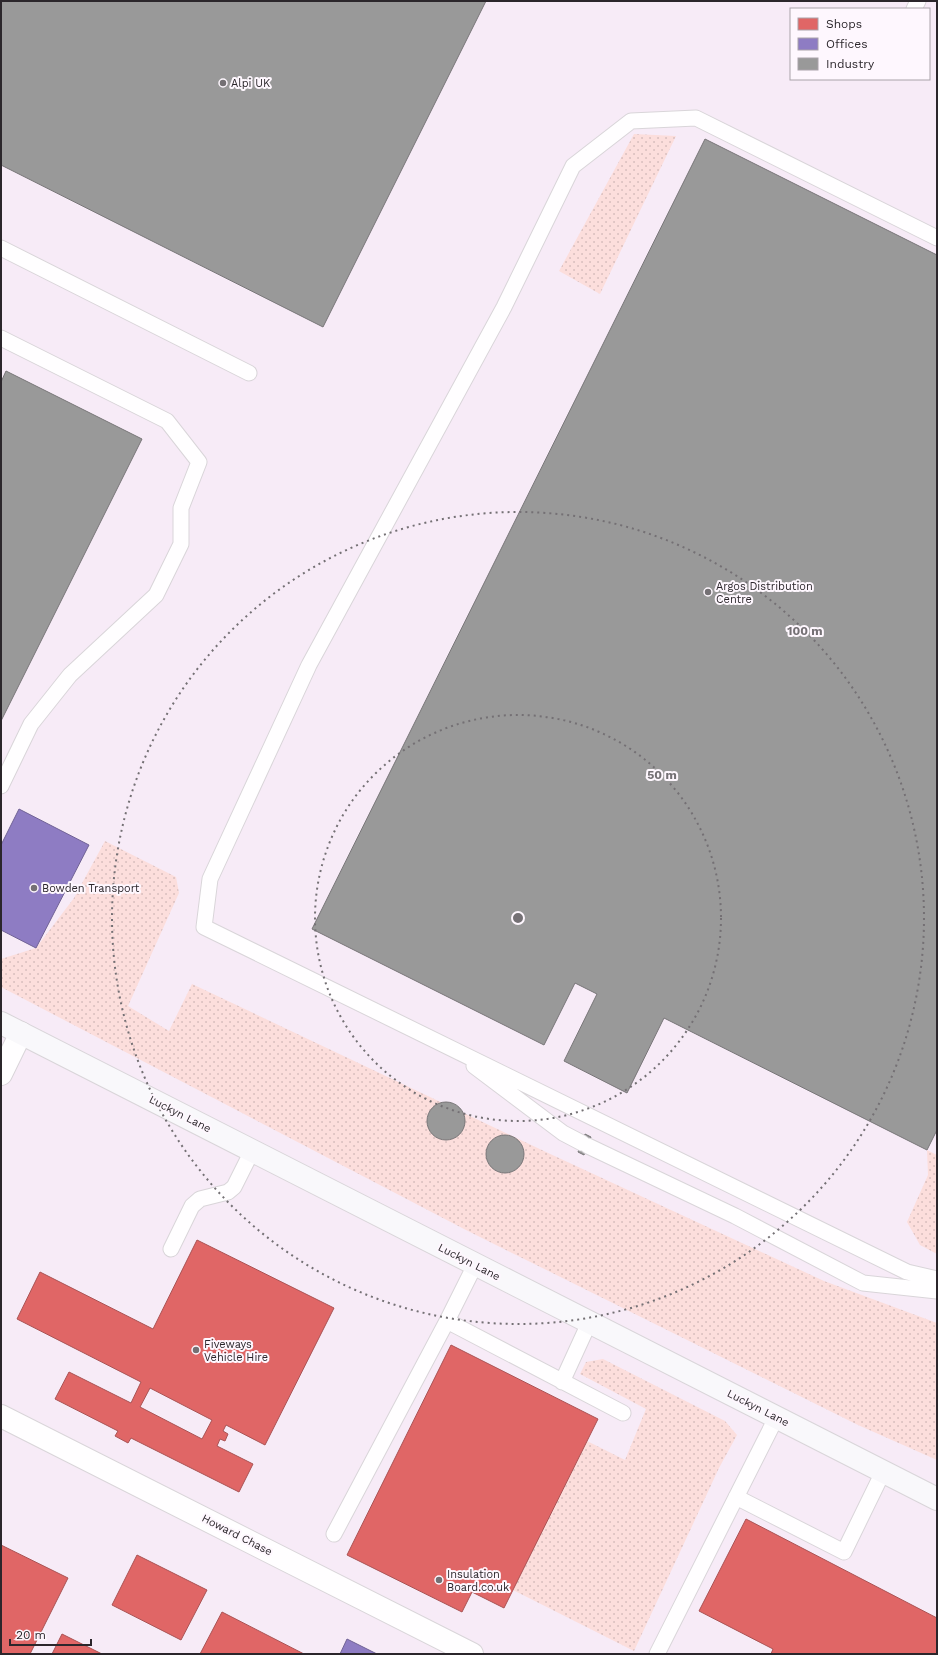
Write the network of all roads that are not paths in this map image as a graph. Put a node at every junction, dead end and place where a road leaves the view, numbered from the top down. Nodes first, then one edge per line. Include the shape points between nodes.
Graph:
1 (937, 238) edge
2 (1, 248) edge
3 (1, 338) edge
4 (249, 373) dead end
5 (1, 786) edge
6 (1, 1023) edge
7 (21, 1033) junction
8 (446, 1045) junction
9 (1, 1074) edge
10 (252, 1151) junction
11 (171, 1249) dead end
12 (475, 1264) junction
13 (937, 1279) edge
14 (937, 1291) edge
15 (446, 1320) junction
16 (589, 1323) junction
17 (562, 1382) junction
18 (623, 1413) dead end
19 (1, 1416) edge
20 (776, 1418) junction
21 (883, 1472) junction
22 (736, 1497) junction
23 (937, 1500) edge
24 (334, 1534) dead end
25 (472, 1654) edge
26 (658, 1654) edge

1 - 8 lane via 696,118 631,121 573,166 504,307 309,665 210,879 204,927
2 - 4 lane
3 - 5 lane via 167,421 199,462 181,508 181,544 156,595 70,675 31,724
6 - 7 street, Luckyn Lane
7 - 9 street
7 - 10 street, Luckyn Lane
8 - 13 lane via 908,1272
8 - 14 lane via 563,1134 735,1216 863,1283
10 - 11 lane via 234,1187 228,1192 204,1198 192,1206
10 - 12 street, Luckyn Lane
12 - 15 lane
12 - 16 street, Luckyn Lane
15 - 17 lane
15 - 24 lane
16 - 17 lane
16 - 20 street, Luckyn Lane
17 - 18 lane
19 - 25 street, Howard Chase
20 - 21 street, Luckyn Lane
20 - 22 lane
21 - 22 lane via 844,1552
21 - 23 street, Luckyn Lane
22 - 26 lane

